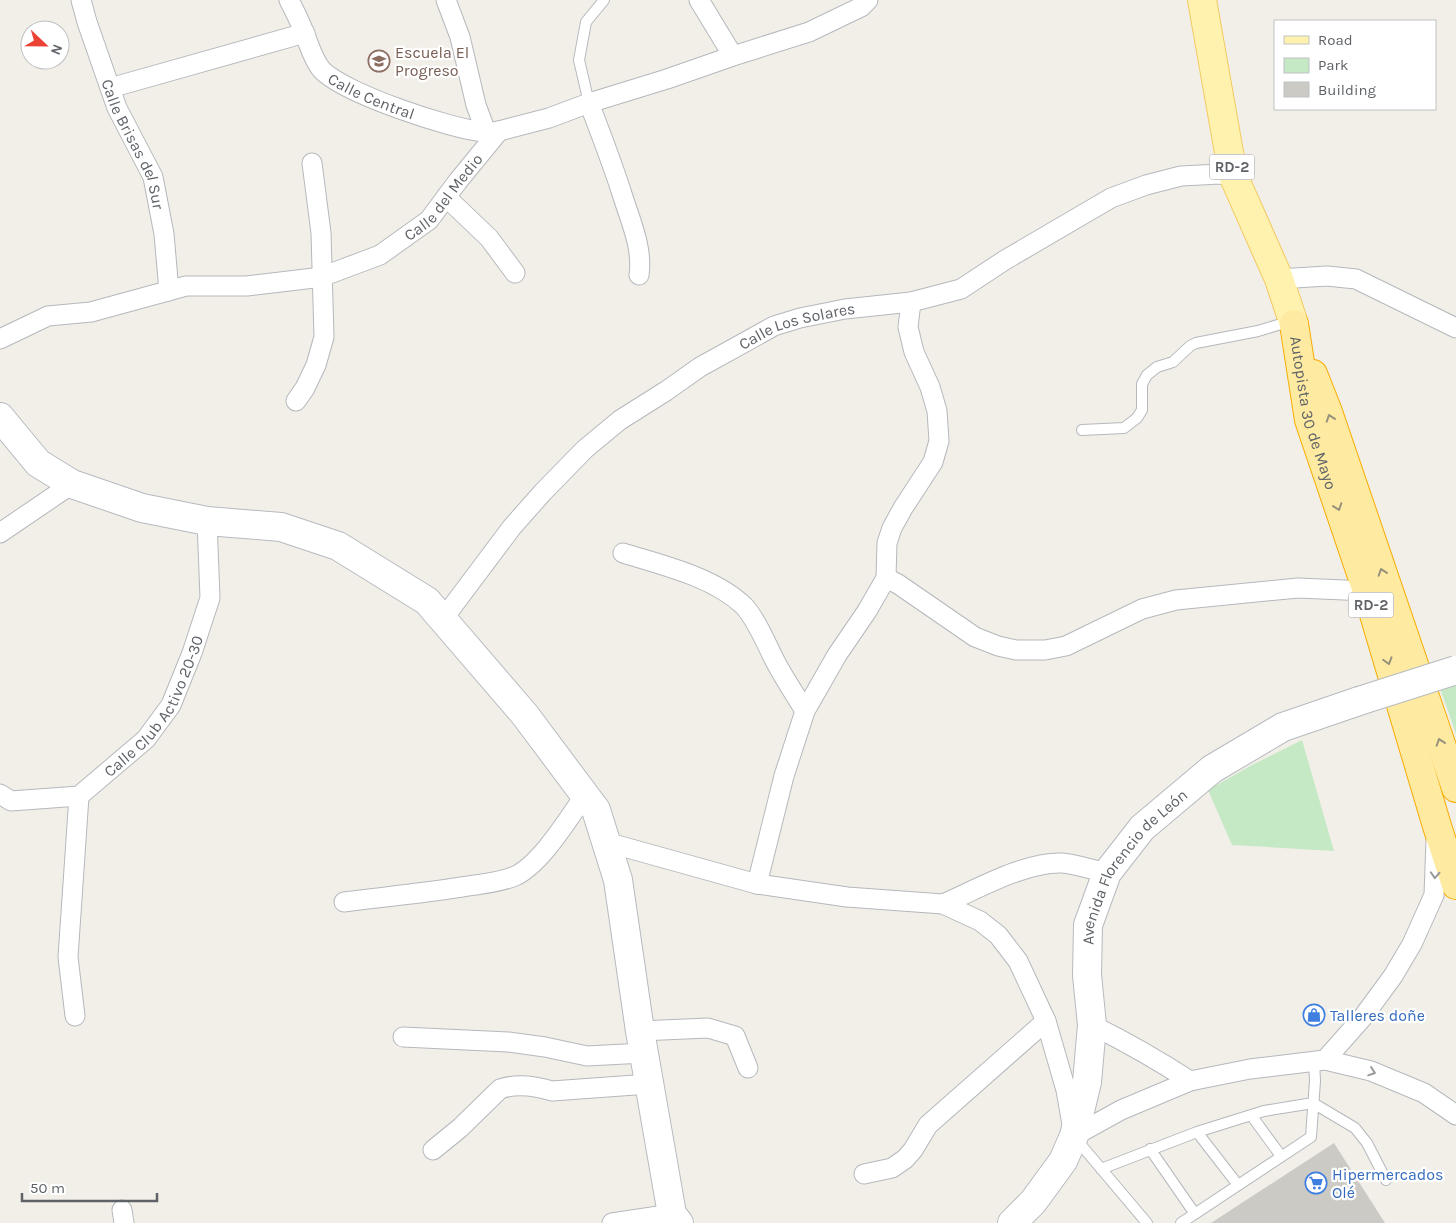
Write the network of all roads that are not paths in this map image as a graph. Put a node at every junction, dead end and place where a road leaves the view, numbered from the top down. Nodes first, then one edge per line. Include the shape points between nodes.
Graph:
1 (81, 0) edge
2 (289, 0) edge
3 (446, 0) edge
4 (604, 0) edge
5 (699, 0) edge
6 (868, 0) edge
7 (1202, 0) edge
8 (305, 33) junction
9 (733, 56) junction
10 (110, 88) junction
11 (590, 103) junction
12 (493, 132) junction
13 (312, 164) dead end
14 (1233, 175) junction
15 (446, 197) junction
16 (515, 273) dead end
17 (322, 275) junction
18 (640, 275) dead end
19 (1279, 279) junction
20 (170, 291) junction
21 (911, 302) junction
22 (1293, 322) junction
23 (1456, 328) edge
24 (0, 339) edge
25 (296, 401) dead end
26 (0, 417) edge
27 (1082, 430) dead end
28 (72, 484) junction
29 (206, 521) junction
30 (0, 533) edge
31 (623, 553) dead end
32 (886, 578) junction
33 (1367, 591) junction
34 (443, 620) junction
35 (1456, 670) edge
36 (805, 712) junction
37 (1456, 788) edge
38 (0, 794) edge
39 (79, 796) junction
40 (585, 796) junction
41 (1437, 826) junction
42 (606, 842) junction
43 (1107, 873) junction
44 (756, 884) junction
45 (1456, 885) edge
46 (344, 902) dead end
47 (943, 904) junction
48 (75, 1016) dead end
49 (1046, 1021) junction
50 (1092, 1025) junction
51 (404, 1037) dead end
52 (642, 1042) junction
53 (1319, 1060) junction
54 (748, 1068) dead end
55 (1190, 1081) junction
56 (649, 1084) junction
57 (1313, 1103) junction
58 (1251, 1115) junction
59 (1456, 1115) edge
60 (1196, 1132) junction
61 (1074, 1136) junction
62 (1150, 1149) junction
63 (433, 1150) dead end
64 (1281, 1156) junction
65 (1101, 1169) junction
66 (864, 1174) dead end
67 (1386, 1180) dead end
68 (1238, 1185) junction
69 (1195, 1214) junction
70 (676, 1219) edge
71 (612, 1223) edge
72 (1012, 1223) edge
73 (1147, 1223) edge
74 (1181, 1223) edge

1 - 10 street, Calle Brisas del Sur
2 - 8 street, Calle Central
3 - 12 street via 460,37 476,105
4 - 11 lane via 586,22 579,60
5 - 9 street
6 - 9 street via 861,7 808,32
7 - 14 main road, RD-2
8 - 10 street
8 - 12 street, Calle Central via 314,59 332,80 383,103 456,127
9 - 11 street
10 - 20 street, Calle Brisas del Sur via 153,177
11 - 12 street via 550,118
11 - 18 street via 634,230 641,263
12 - 15 street, Calle del Medio
13 - 17 street
14 - 19 main road, RD-2
14 - 21 street, Calle Los Solares via 1181,176 1111,198 1005,260 961,290
15 - 16 street via 489,238
15 - 17 street, Calle del Medio via 429,220 380,255
17 - 20 street, Calle del Medio via 247,286 186,286
17 - 25 street via 324,337 306,388
19 - 22 main road, RD-2
19 - 23 street via 1356,278
20 - 24 street, Calle del Medio via 91,312 48,316
21 - 32 street via 908,327 937,411 939,440 933,462 892,528 887,543
21 - 34 street, Calle Los Solares via 845,309 774,326 700,367 620,420 584,449 512,527
22 - 27 lane via 1190,346 1173,362 1148,375 1142,384 1142,410 1137,418 1124,428
22 -> 33 highway, Autopista 30 de Mayo / RD-2 via 1309,420
37 -> 22 highway, Autopista 30 de Mayo / RD-2 via 1328,412
26 - 28 main road via 38,463
28 - 29 main road via 142,508
28 - 30 street
29 - 34 main road via 281,527 338,546 427,601
29 - 39 street, Calle Club Activo 20-30 via 210,598 171,704 146,739
31 - 36 street via 700,579 726,592 745,607
32 - 33 street via 974,637 1016,650 1066,646 1142,609 1176,600 1298,588
32 - 36 street
33 -> 41 highway, Autopista 30 de Mayo / RD-2
34 - 40 main road via 525,716
35 - 43 main road, Avenida Florencio de León, bridge via 1283,727 1212,769 1142,828
36 - 44 street via 784,776
38 - 39 street via 11,801
39 - 48 street via 68,957
40 - 42 main road via 596,810
40 - 46 street via 551,844 516,876 450,889
41 - 45 highway, Autopista 30 de Mayo / RD-2
41 -> 53 street via 1434,895 1412,944 1363,1017
42 - 44 street
42 - 52 main road via 618,880
43 - 47 street via 1062,864 1042,866 1013,873
43 - 50 main road, Avenida Florencio de León via 1088,924 1087,974
44 - 47 street
47 - 49 street via 980,921 998,935 1018,961
49 - 61 street via 1066,1090
49 - 66 street via 928,1125 905,1159 892,1168
50 - 55 street
50 - 61 main road, Avenida Florencio de León via 1087,1082
51 - 52 street via 508,1042 587,1056
52 - 54 street via 708,1028 735,1036
52 - 56 main road
53 - 55 street
53 - 57 lane
53 -> 59 street via 1371,1071 1424,1093
55 - 61 street via 1121,1110
56 - 63 street via 552,1091 538,1086 507,1086
56 - 70 main road
57 - 58 lane
57 - 64 lane via 1311,1137
57 - 67 lane via 1355,1128 1368,1143
58 - 60 lane
58 - 64 lane
60 - 62 lane
60 - 68 lane
61 - 65 lane
61 - 72 main road, Avenida Florencio de León via 1063,1161 1033,1202
62 - 65 lane
62 - 69 lane
64 - 68 lane
65 - 73 lane
68 - 69 lane
69 - 74 lane
70 - 71 street

